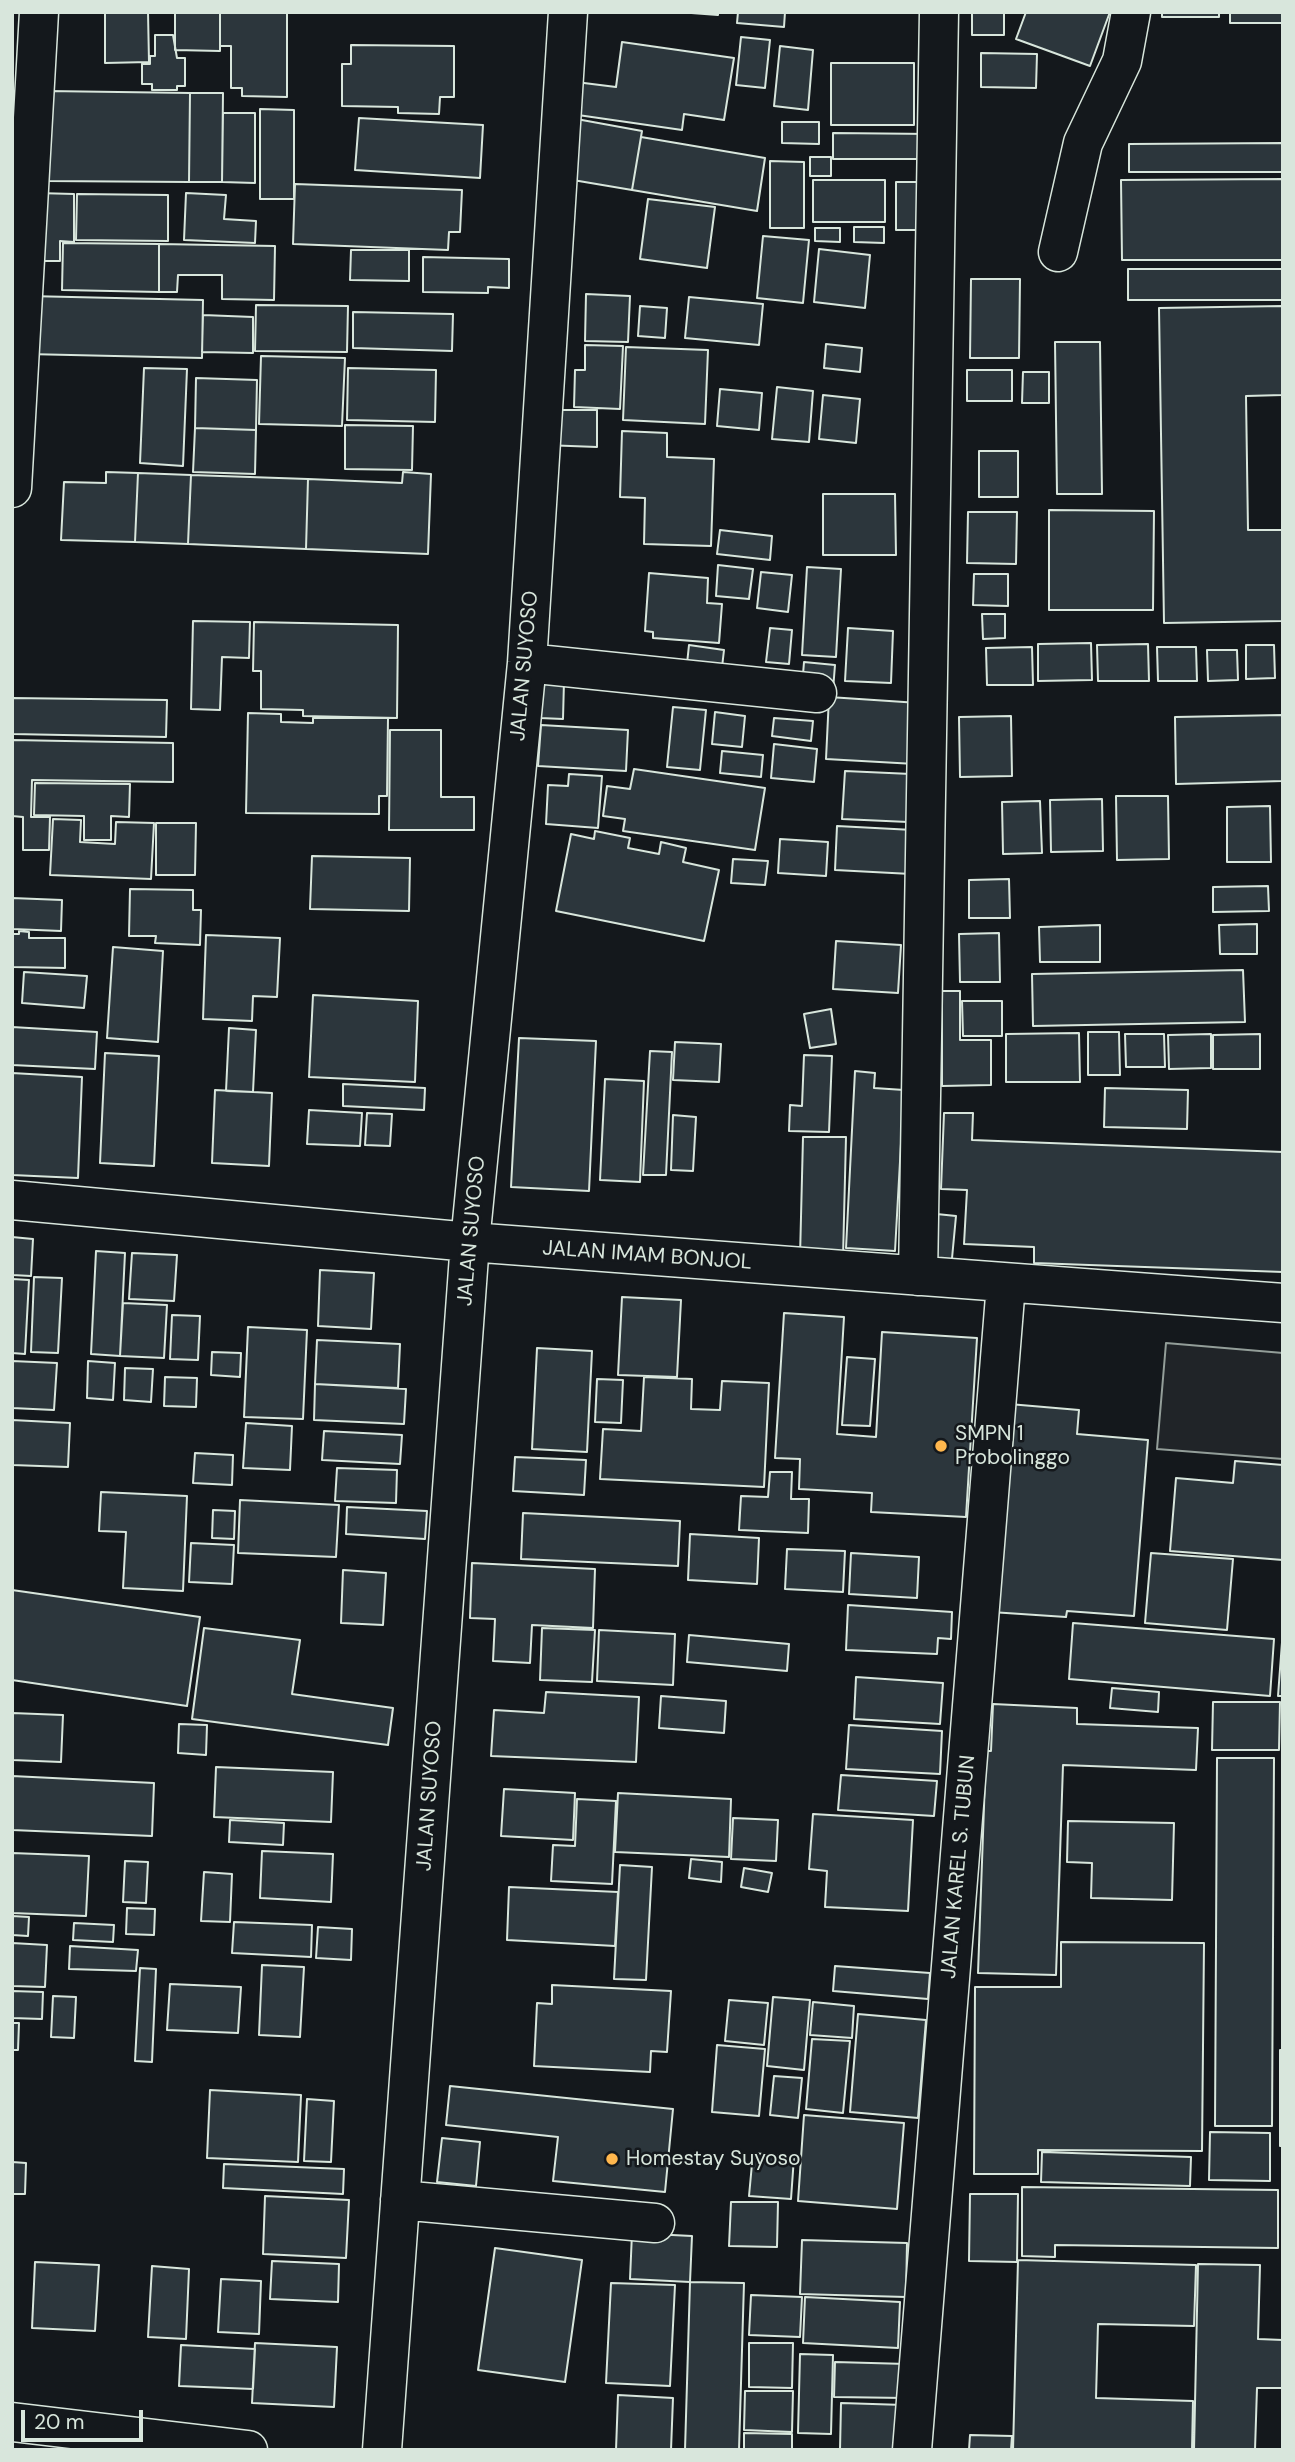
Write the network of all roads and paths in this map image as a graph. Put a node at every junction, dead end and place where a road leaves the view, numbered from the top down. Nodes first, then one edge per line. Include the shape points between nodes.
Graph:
1 (39, 12) edge
2 (568, 12) edge
3 (939, 12) edge
4 (1131, 12) edge
5 (1058, 252) dead end
6 (12, 488) edge
7 (527, 663) junction
8 (817, 693) dead end
9 (12, 1200) edge
10 (470, 1242) junction
11 (918, 1276) junction
12 (1006, 1284) junction
13 (1283, 1303) edge
14 (400, 2200) junction
15 (655, 2223) dead end
16 (12, 2422) edge
17 (248, 2450) edge
18 (382, 2450) edge
19 (912, 2450) edge

1 - 6 street
2 - 7 street, JALAN SUYOSO
3 - 11 street
4 - 5 street via 1122,61 1083,143
7 - 8 street
7 - 10 street, JALAN SUYOSO
9 - 10 street, JALAN IMAM BONJOL
10 - 11 street, JALAN IMAM BONJOL
10 - 14 street, JALAN SUYOSO
11 - 12 street, JALAN IMAM BONJOL
12 - 13 street, JALAN IMAM BONJOL
12 - 19 street, JALAN KAREL S. TUBUN
14 - 15 street
14 - 18 street, JALAN SUYOSO
16 - 17 street

